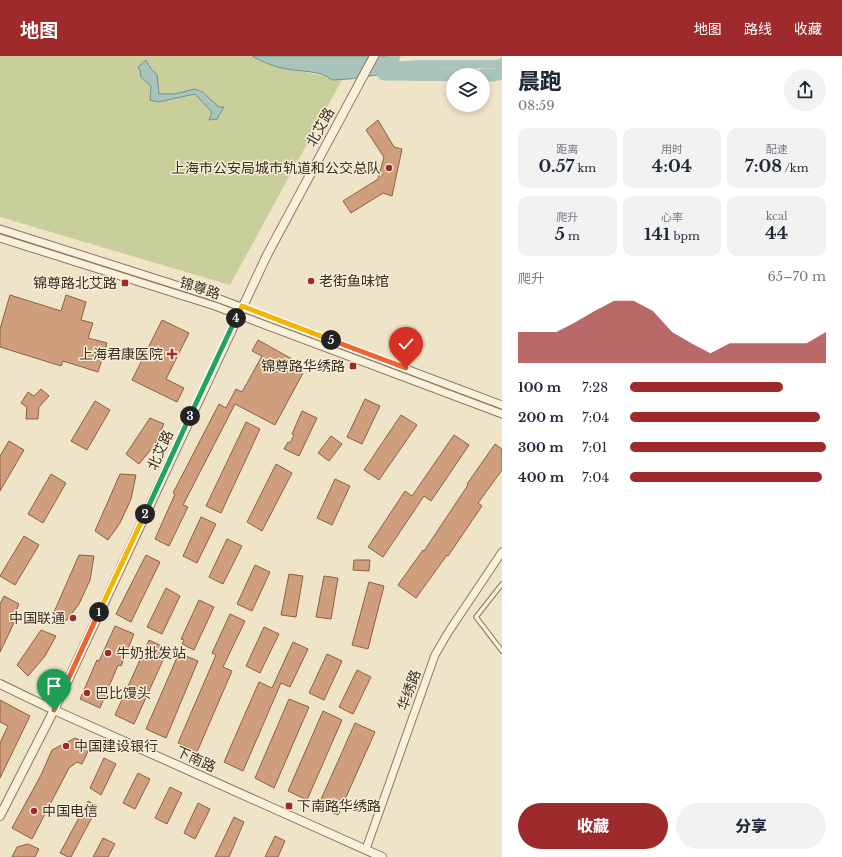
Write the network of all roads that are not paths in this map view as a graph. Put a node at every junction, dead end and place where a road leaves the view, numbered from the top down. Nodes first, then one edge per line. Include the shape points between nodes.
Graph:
1 (374, 56) edge
2 (0, 229) edge
3 (0, 238) edge
4 (240, 310) junction
5 (502, 405) edge
6 (502, 414) edge
7 (502, 552) edge
8 (502, 584) edge
9 (502, 651) edge
10 (0, 684) edge
11 (54, 710) junction
12 (0, 816) edge
13 (368, 853) edge
14 (382, 857) edge

1 - 4 street, 北艾路 via 282,224
2 - 4 street, 锦尊路
3 - 4 street, 锦尊路
4 - 5 street, 锦尊路
4 - 6 street, 锦尊路
4 - 11 street, 北艾路
7 - 13 street, 华绣路 via 435,655
8 - 9 lane via 476,617
10 - 11 street, 下南路
11 - 12 street, 北艾路
11 - 13 street, 下南路
13 - 14 street, 下南路

